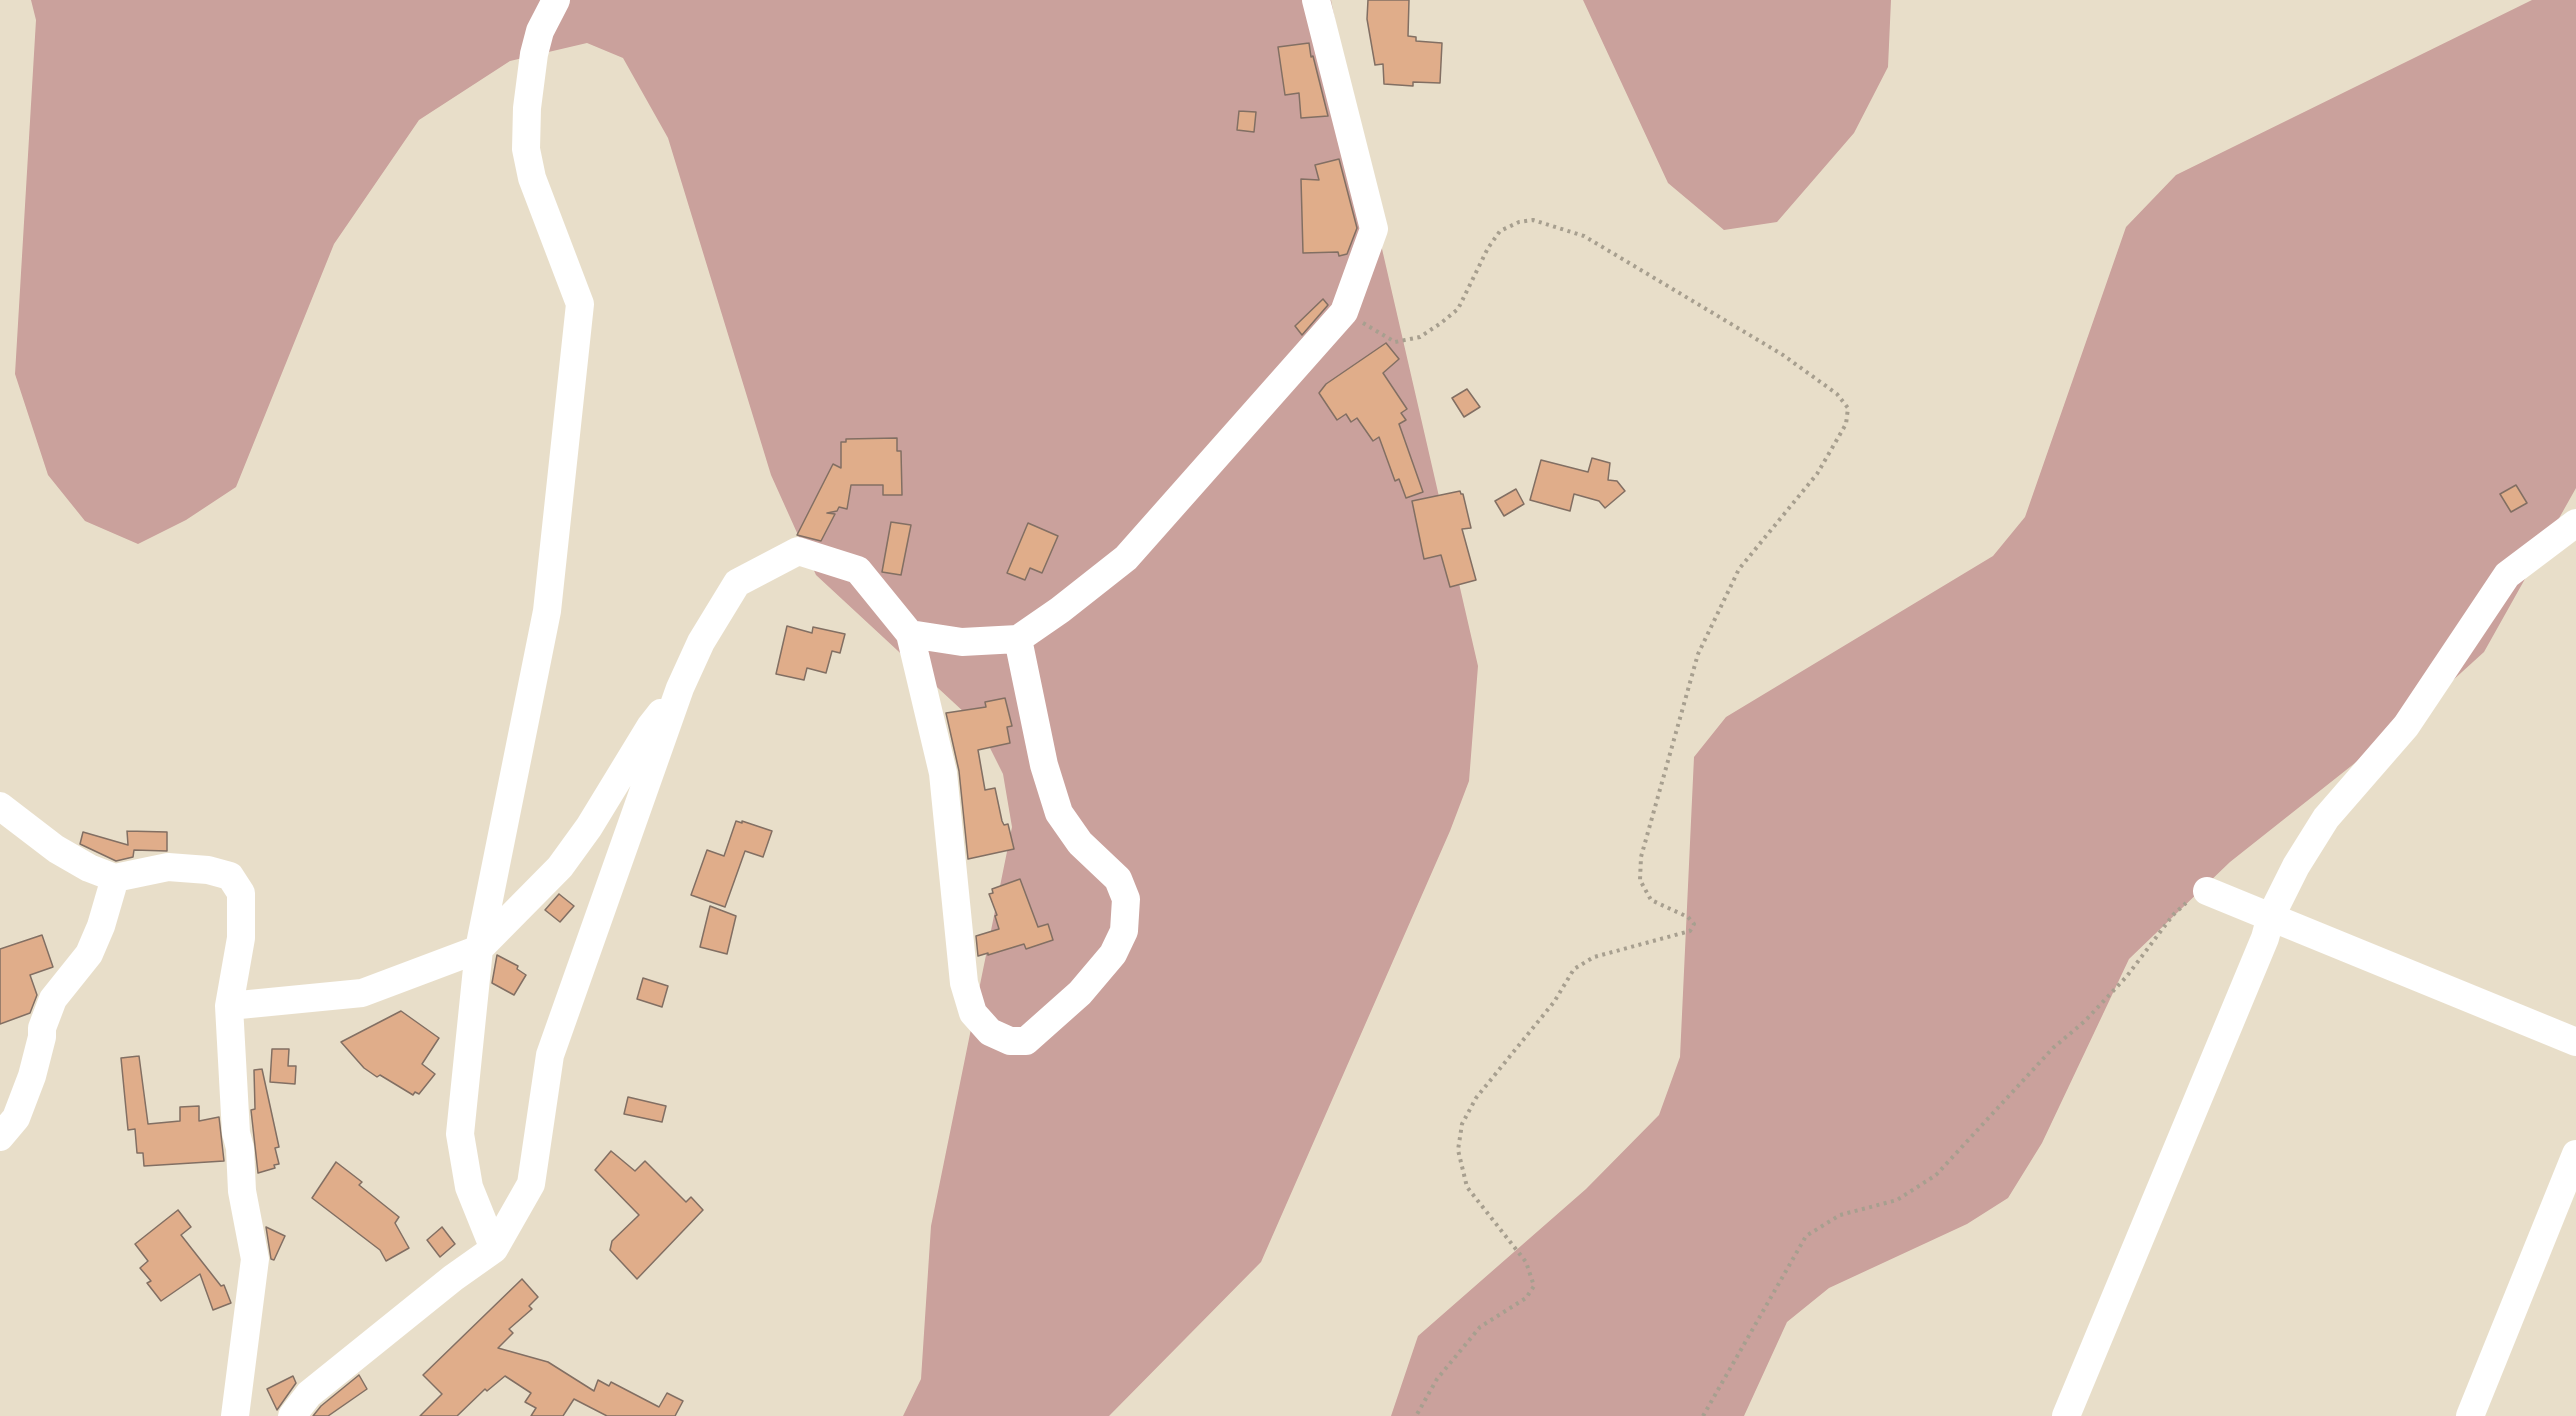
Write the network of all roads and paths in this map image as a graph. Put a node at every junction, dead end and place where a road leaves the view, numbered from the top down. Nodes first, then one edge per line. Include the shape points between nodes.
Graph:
1 (556, 0) edge
2 (1316, 0) edge
3 (1344, 312) junction
4 (2576, 523) edge
5 (910, 634) junction
6 (1018, 639) junction
7 (680, 688) junction
8 (0, 806) edge
9 (115, 878) junction
10 (2207, 891) joint
11 (2271, 916) junction
12 (479, 950) junction
13 (229, 1006) junction
14 (2576, 1042) edge
15 (0, 1137) edge
16 (2576, 1154) edge
17 (494, 1249) junction
18 (235, 1416) edge
19 (292, 1416) edge
20 (1416, 1416) edge
21 (1703, 1416) edge
22 (2066, 1416) edge
23 (2470, 1416) edge

1 - 12 street via 534,54 526,149 532,178 580,304 547,611
2 - 3 street via 1374,229
3 - 6 street via 1126,558
3 - 20 path via 1395,342 1420,337 1458,309 1500,231 1533,220 1584,236 1783,355 1838,394 1848,408 1846,424 1817,474 1739,569 1698,654 1641,857 1640,880 1651,900 1688,917 1694,924 1690,931 1594,957 1574,969 1554,1002 1476,1098 1462,1124 1458,1150 1467,1187 1526,1262 1534,1286 1526,1298 1480,1327 1437,1379
4 - 11 street via 2506,575 2406,726 2326,818
5 - 6 street via 962,642
5 - 6 street via 943,773 964,984 973,1013 990,1032 1010,1041 1026,1041 1080,993 1113,954 1124,931 1126,900 1118,879 1080,843 1059,813 1044,765
5 - 7 street via 858,570 798,552 737,583 701,642
7 - 12 street via 650,727 560,867
7 - 17 street via 550,1055 531,1185
8 - 9 street via 56,849
9 - 13 street via 168,867 230,876 241,893 242,938
9 - 15 street via 89,954 53,999 16,1118
10 - 11 street
10 - 21 path via 2192,896 2173,915 2127,976 2053,1048 1936,1175 1897,1200 1840,1215 1806,1236
11 - 14 street
11 - 22 street
12 - 13 street via 362,993
12 - 17 street via 460,1134 469,1187
13 - 18 street via 236,1133 255,1259
16 - 23 street
17 - 19 street via 309,1394

